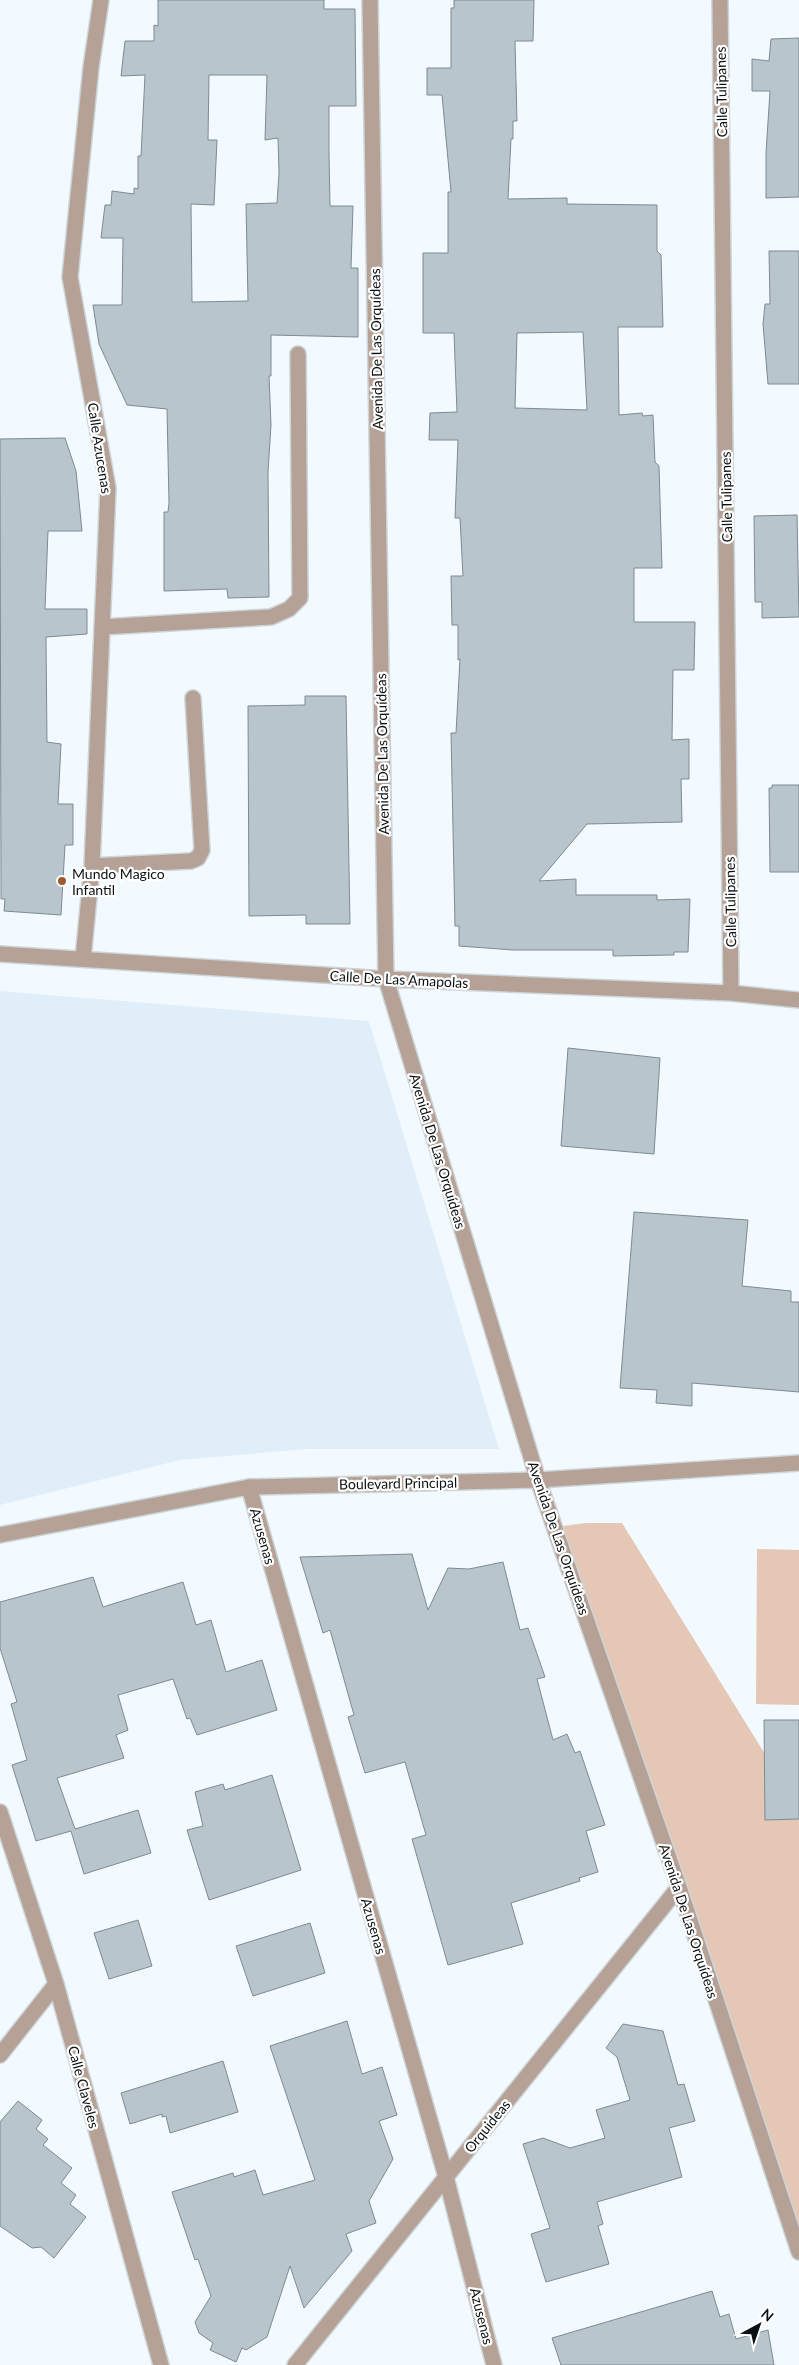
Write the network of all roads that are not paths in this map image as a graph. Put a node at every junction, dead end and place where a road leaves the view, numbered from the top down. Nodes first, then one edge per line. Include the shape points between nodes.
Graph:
1 (100, 0) edge
2 (370, 0) edge
3 (720, 0) edge
4 (298, 354) dead end
5 (102, 627) junction
6 (193, 698) dead end
7 (92, 866) junction
8 (0, 954) edge
9 (83, 959) junction
10 (386, 979) junction
11 (731, 993) junction
12 (799, 1000) edge
13 (799, 1462) edge
14 (538, 1480) junction
15 (249, 1487) junction
16 (0, 1534) edge
17 (0, 1812) edge
18 (679, 1887) junction
19 (56, 1984) junction
20 (0, 2055) edge
21 (446, 2177) junction
22 (799, 2252) edge
23 (161, 2365) edge
24 (295, 2365) edge
25 (494, 2365) edge

1 - 5 street, Calle Azucenas via 70,277 108,488
2 - 10 street, Avenida De Las Orquídeas
3 - 11 street, Calle Tulipanes
4 - 5 street via 300,598 289,609 271,617
5 - 7 street, Calle Azucenas
6 - 7 street via 202,850 198,858
7 - 9 street, Calle Azucenas
8 - 9 street, Calle De Las Amapolas
9 - 10 street, Calle De Las Amapolas
10 - 11 street, Calle De Las Amapolas
10 - 14 street, Avenida De Las Orquídeas
11 - 12 street, Calle De Las Amapolas
13 - 14 street, Boulevard Principal
14 - 15 street, Boulevard Principal
14 - 18 street, Avenida De Las Orquídeas
15 - 16 street, Boulevard Principal
15 - 21 street, Azusenas
17 - 19 street, Calle Claveles
18 - 21 street, Orquideas
18 - 22 street, Avenida De Las Orquídeas
19 - 20 street
19 - 23 street, Calle Claveles
21 - 24 street, Orquideas
21 - 25 street, Azusenas

